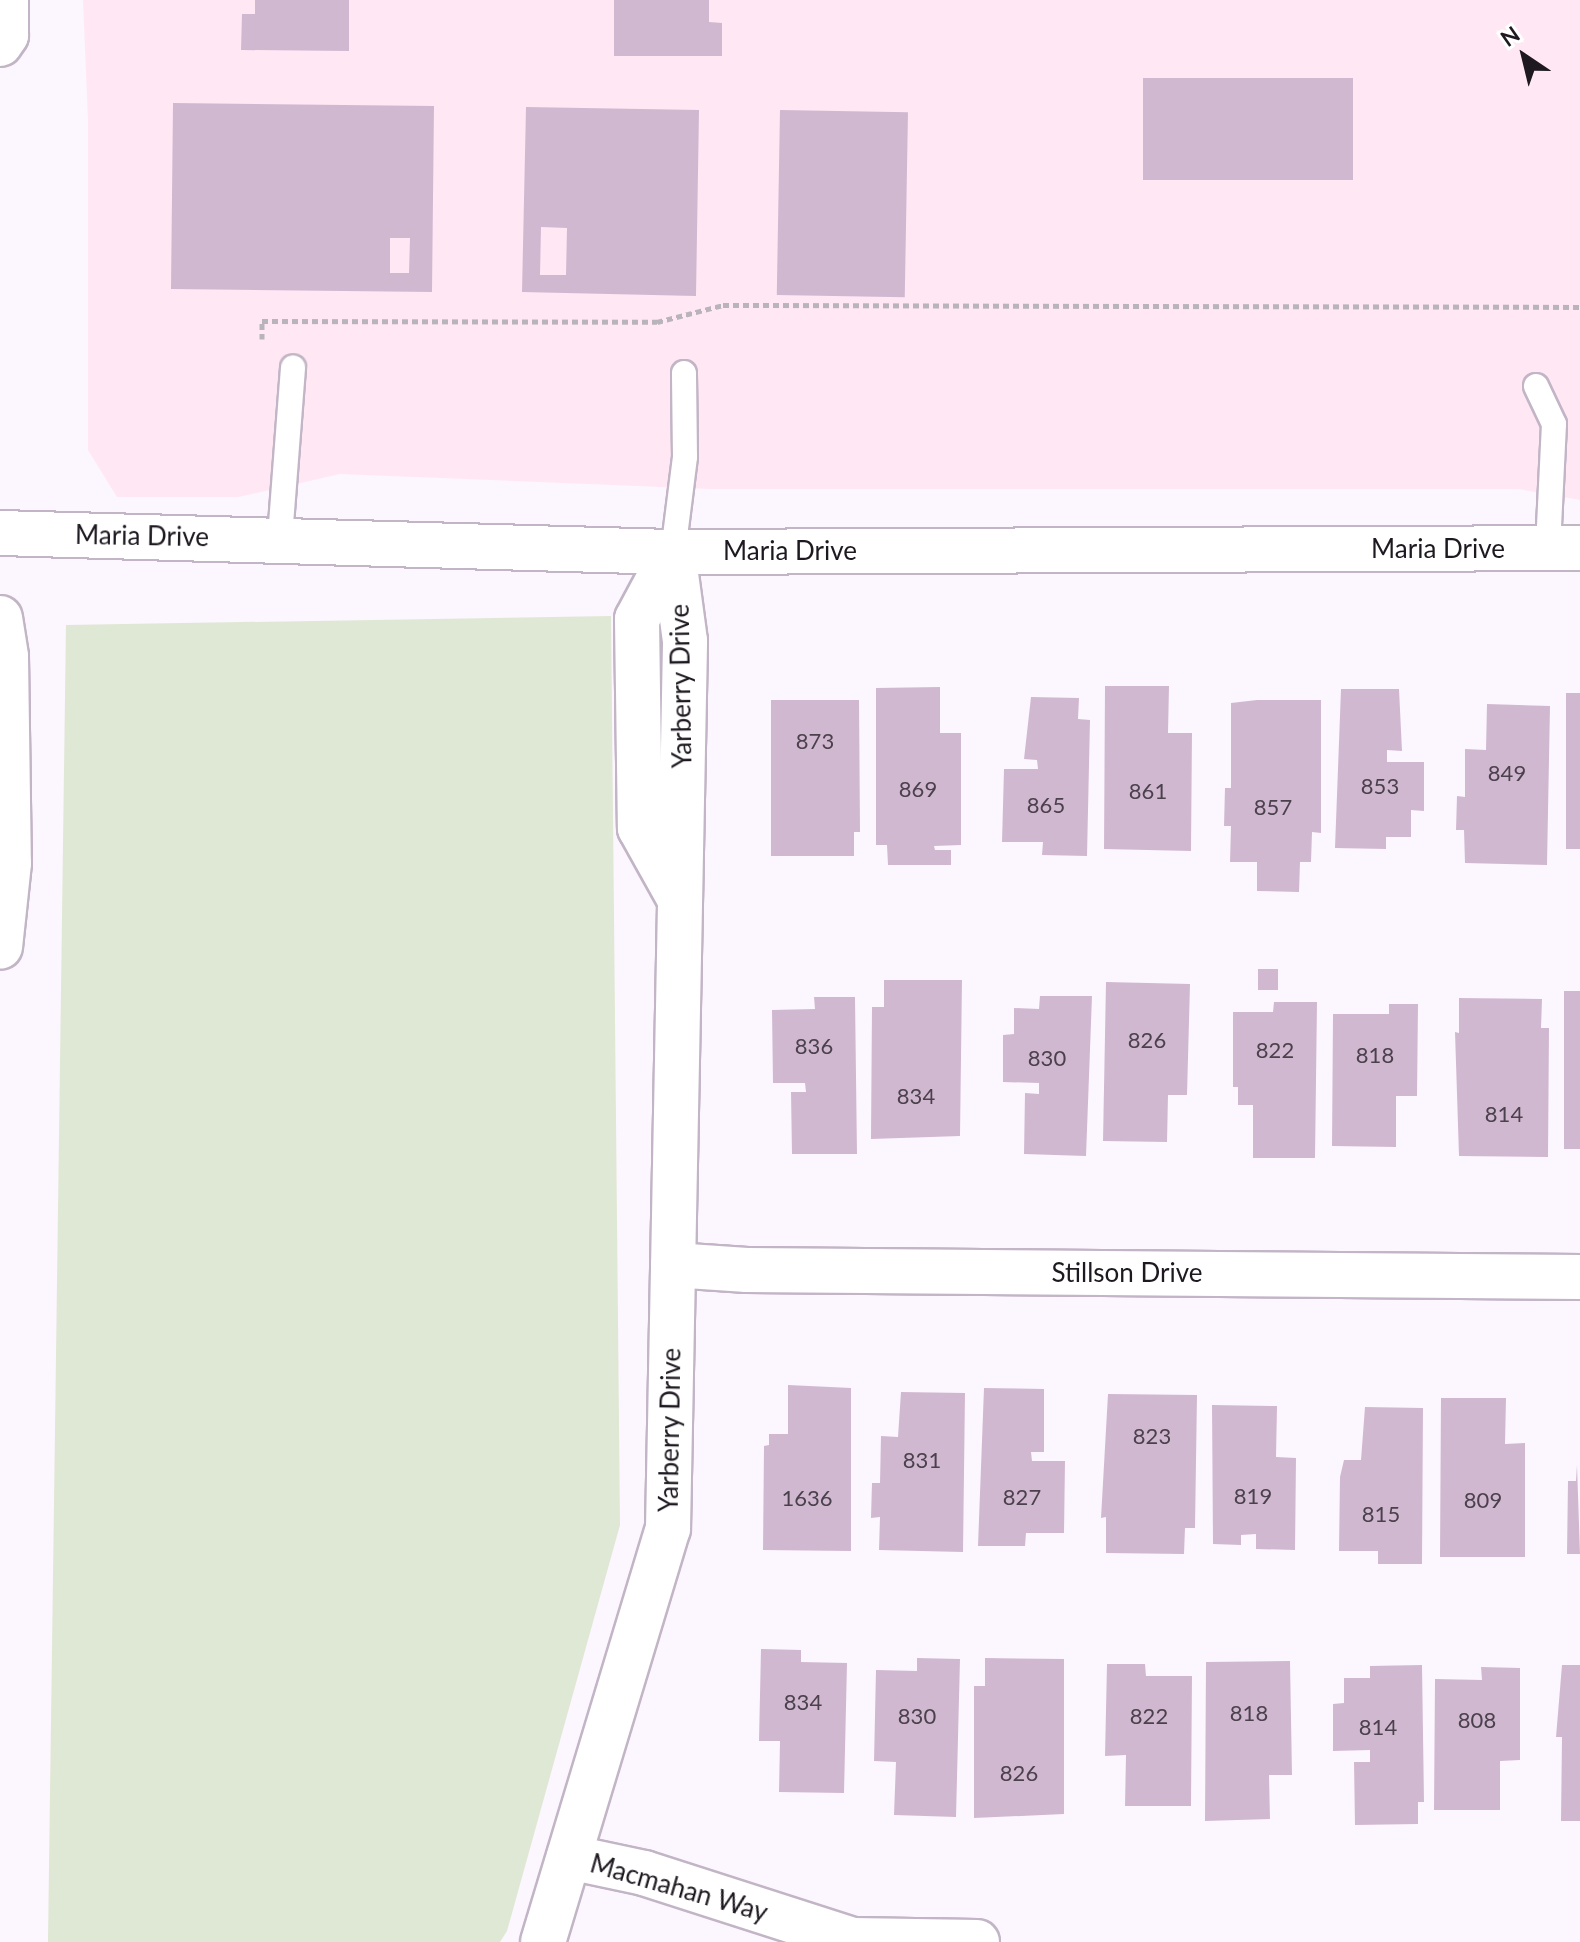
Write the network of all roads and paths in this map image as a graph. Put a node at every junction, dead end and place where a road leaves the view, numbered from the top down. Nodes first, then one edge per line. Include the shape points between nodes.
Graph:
1 (6, 0) edge
2 (0, 44) edge
3 (1580, 307) edge
4 (262, 350) dead end
5 (293, 367) dead end
6 (684, 373) dead end
7 (1536, 386) dead end
8 (0, 533) edge
9 (280, 537) junction
10 (1564, 548) edge
11 (673, 552) junction
12 (0, 618) edge
13 (0, 947) edge
14 (673, 1265) junction
15 (1580, 1277) edge
16 (569, 1857) junction
17 (543, 1942) edge
18 (977, 1942) edge

1 - 2 street via 6,35
3 - 4 path via 723,305 657,322 262,321
5 - 9 lane
6 - 11 lane via 685,457
7 - 10 lane via 1554,424
8 - 9 street, Maria Drive
9 - 11 street, Maria Drive
10 - 11 street, Maria Drive
11 - 14 street, Yarberry Drive via 637,619 640,828 680,900
12 - 13 street via 6,657 9,863
14 - 15 street, Stillson Drive
14 - 16 street, Yarberry Drive via 668,1529
16 - 17 street, Yarberry Drive
16 - 18 street, Macmahan Way via 644,1873 853,1940

